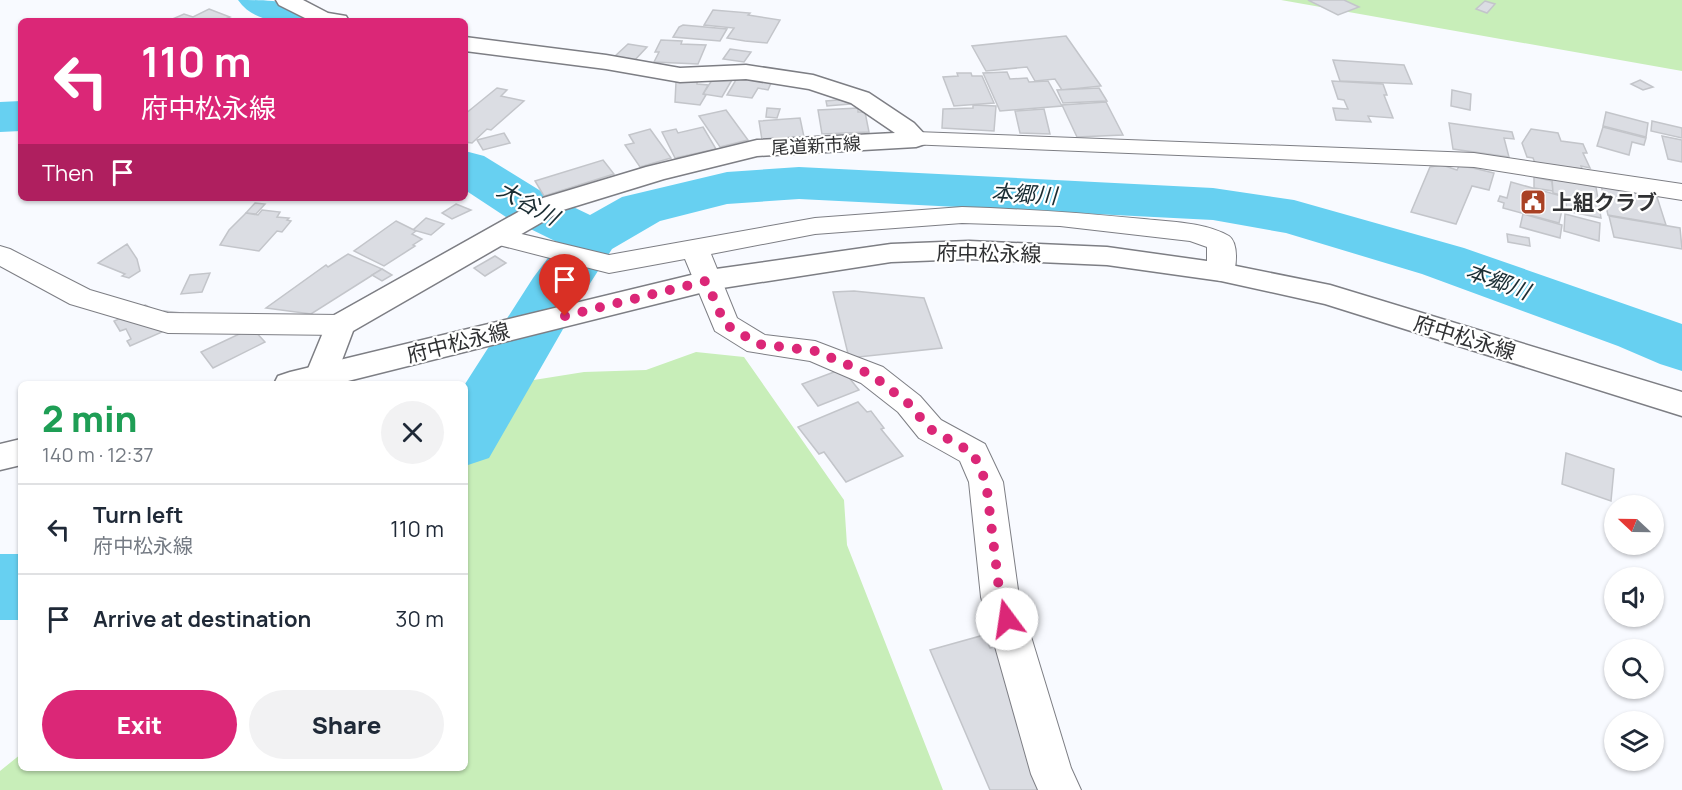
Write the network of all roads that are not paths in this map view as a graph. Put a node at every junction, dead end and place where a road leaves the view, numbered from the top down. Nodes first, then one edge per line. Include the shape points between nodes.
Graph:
1 (287, 0) edge
2 (322, 18) edge
3 (468, 44) edge
4 (916, 139) junction
5 (1682, 192) edge
6 (514, 233) junction
7 (695, 248) junction
8 (0, 255) edge
9 (1221, 272) junction
10 (706, 281) junction
11 (340, 325) junction
12 (321, 376) junction
13 (302, 381) edge
14 (1682, 404) edge
15 (18, 453) edge
16 (0, 457) edge
17 (1060, 790) edge

1 - 2 main road
3 - 4 main road, 尾道新市線 via 680,75 746,72 813,82 860,98
4 - 5 street via 1474,160
4 - 6 main road, 尾道新市線 via 757,148 655,172 553,204
6 - 7 street via 609,264
6 - 11 main road, 尾道新市線
7 - 9 street via 814,226 962,215 1060,218 1194,233 1221,243
7 - 10 street
8 - 11 street via 80,297 168,323
9 - 10 main road, 府中松永線 via 1107,256 969,250 891,253
9 - 14 main road, 府中松永線 via 1330,295
10 - 12 main road, 府中松永線
10 - 17 street via 725,324 758,344 815,351 872,375 909,404 930,429 973,453 986,482 1000,597
11 - 12 main road
12 - 13 main road, 府中松永線
15 - 16 main road

